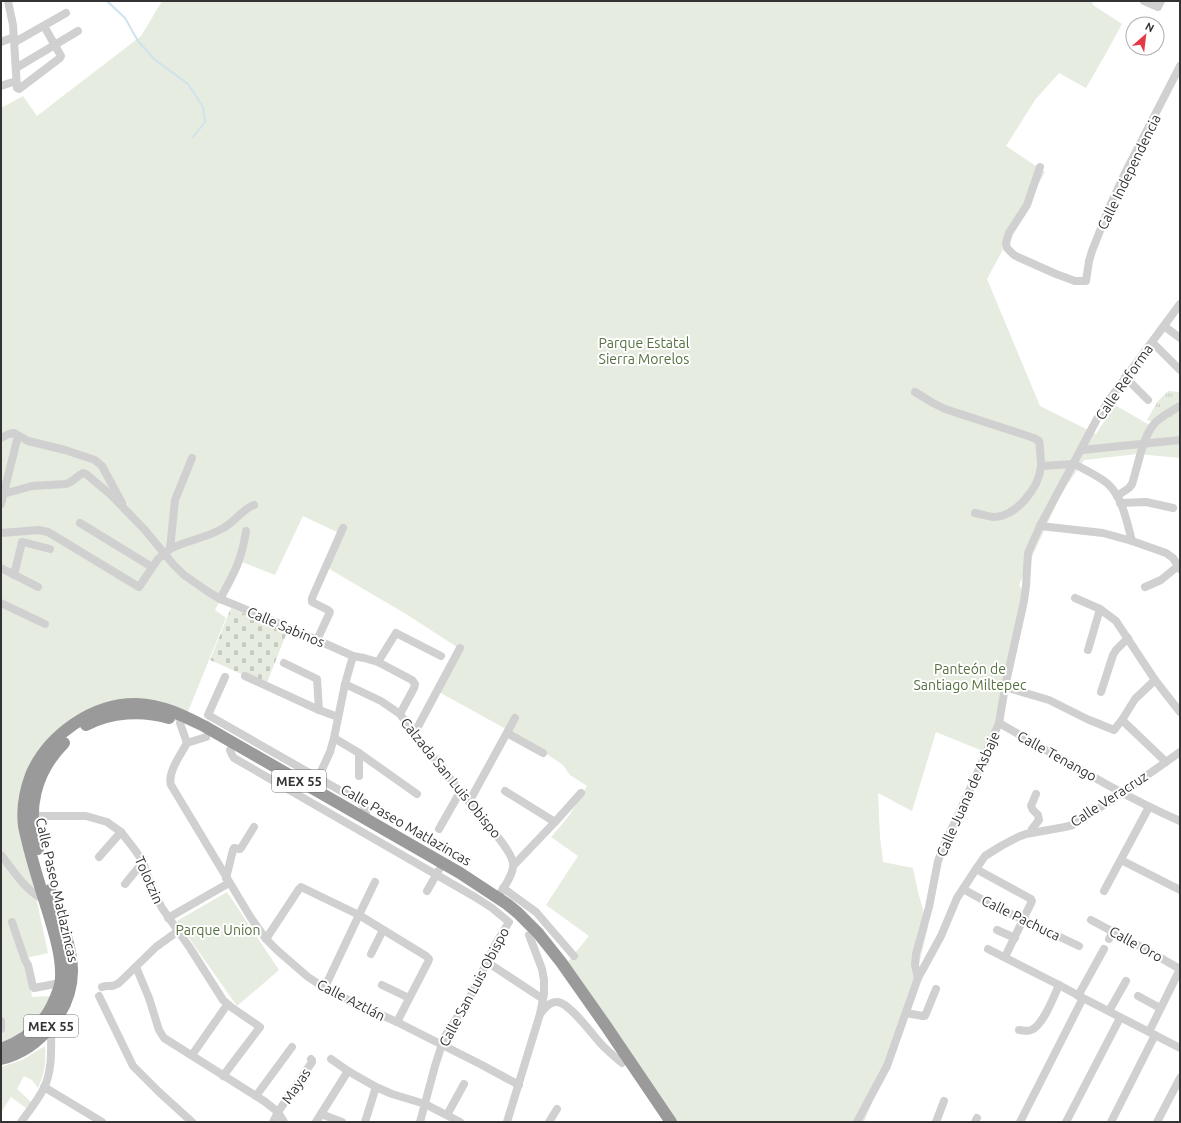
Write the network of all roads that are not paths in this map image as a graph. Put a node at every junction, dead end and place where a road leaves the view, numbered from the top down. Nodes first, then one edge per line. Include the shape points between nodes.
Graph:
1 (8, 1) edge
2 (1144, 1) edge
3 (1161, 1) edge
4 (66, 13) dead end
5 (44, 26) junction
6 (78, 31) dead end
7 (14, 40) junction
8 (1, 42) edge
9 (55, 45) junction
10 (1180, 66) edge
11 (16, 68) junction
12 (17, 85) junction
13 (1, 86) edge
14 (1040, 168) dead end
15 (1180, 304) edge
16 (1164, 326) junction
17 (1180, 338) edge
18 (1152, 342) junction
19 (1180, 370) edge
20 (1125, 377) junction
21 (915, 392) dead end
22 (1148, 400) dead end
23 (1180, 406) edge
24 (18, 436) junction
25 (1, 438) edge
26 (1180, 440) edge
27 (1144, 443) junction
28 (1082, 450) junction
29 (192, 458) dead end
30 (1074, 464) junction
31 (1041, 466) junction
32 (3, 494) junction
33 (1118, 499) junction
34 (1, 504) edge
35 (254, 504) dead end
36 (1174, 508) dead end
37 (127, 511) junction
38 (975, 513) dead end
39 (80, 523) dead end
40 (1040, 526) junction
41 (343, 528) dead end
42 (246, 530) dead end
43 (1, 533) edge
44 (1132, 541) junction
45 (50, 549) dead end
46 (167, 551) junction
47 (152, 567) junction
48 (1179, 567) edge
49 (1, 568) edge
50 (14, 575) junction
51 (1145, 587) dead end
52 (38, 588) dead end
53 (1074, 598) dead end
54 (220, 599) junction
55 (1, 603) edge
56 (1100, 609) junction
57 (45, 624) dead end
58 (1128, 638) junction
59 (317, 640) junction
60 (460, 648) dead end
61 (1088, 650) dead end
62 (353, 656) junction
63 (441, 656) dead end
64 (378, 662) junction
65 (284, 663) dead end
66 (245, 676) dead end
67 (225, 677) dead end
68 (1156, 680) junction
69 (345, 684) junction
70 (1005, 687) junction
71 (1101, 692) dead end
72 (319, 710) junction
73 (1180, 712) edge
74 (400, 714) junction
75 (338, 717) junction
76 (515, 718) dead end
77 (1122, 720) junction
78 (180, 723) junction
79 (999, 723) junction
80 (507, 733) junction
81 (414, 734) junction
82 (206, 737) junction
83 (334, 738) junction
84 (187, 743) junction
85 (1180, 752) edge
86 (273, 753) junction
87 (359, 753) junction
88 (543, 753) dead end
89 (1166, 762) junction
90 (276, 768) junction
91 (359, 776) dead end
92 (318, 778) junction
93 (505, 791) dead end
94 (460, 792) junction
95 (581, 793) dead end
96 (1122, 793) junction
97 (418, 794) dead end
98 (1036, 794) dead end
99 (469, 802) junction
100 (1149, 807) junction
101 (32, 816) junction
102 (366, 819) junction
103 (1180, 821) edge
104 (555, 822) junction
105 (254, 827) dead end
106 (439, 829) dead end
107 (1032, 829) dead end
108 (120, 832) junction
109 (1, 855) edge
110 (99, 857) dead end
111 (1121, 860) junction
112 (143, 862) junction
113 (514, 865) junction
114 (976, 868) junction
115 (438, 872) junction
116 (227, 881) junction
117 (375, 882) dead end
118 (124, 884) dead end
119 (963, 889) junction
120 (1180, 890) edge
121 (426, 891) dead end
122 (1104, 891) dead end
123 (500, 892) junction
124 (49, 901) junction
125 (359, 915) junction
126 (168, 918) junction
127 (1024, 920) junction
128 (1091, 920) dead end
129 (12, 922) dead end
130 (384, 930) junction
131 (996, 930) dead end
132 (178, 931) junction
133 (528, 935) junction
134 (1015, 938) junction
135 (266, 939) junction
136 (1079, 946) dead end
137 (988, 949) dead end
138 (1104, 949) dead end
139 (371, 954) dead end
140 (574, 956) dead end
141 (1006, 957) junction
142 (487, 962) junction
143 (136, 967) junction
144 (1180, 969) edge
145 (918, 978) junction
146 (1126, 981) dead end
147 (60, 983) junction
148 (382, 985) dead end
149 (1059, 985) junction
150 (102, 987) dead end
151 (324, 988) junction
152 (936, 989) dead end
153 (99, 996) dead end
154 (1138, 996) dead end
155 (1080, 997) junction
156 (409, 998) junction
157 (543, 999) junction
158 (227, 1005) junction
159 (1160, 1008) junction
160 (1109, 1011) junction
161 (906, 1013) junction
162 (540, 1014) junction
163 (1120, 1018) junction
164 (1, 1021) edge
165 (397, 1022) junction
166 (51, 1026) junction
167 (1, 1029) edge
168 (1018, 1030) dead end
169 (1152, 1034) junction
170 (442, 1045) junction
171 (292, 1047) dead end
172 (1180, 1048) edge
173 (1, 1049) edge
174 (192, 1055) junction
175 (1, 1059) edge
176 (311, 1059) dead end
177 (331, 1059) dead end
178 (622, 1063) junction
179 (348, 1071) junction
180 (223, 1076) junction
181 (1180, 1078) edge
182 (464, 1084) dead end
183 (519, 1085) junction
184 (376, 1087) junction
185 (44, 1088) junction
186 (256, 1096) junction
187 (944, 1101) dead end
188 (425, 1104) junction
189 (557, 1109) dead end
190 (278, 1112) junction
191 (321, 1114) junction
192 (447, 1115) junction
193 (100, 1121) edge
194 (21, 1122) edge
195 (192, 1122) edge
196 (273, 1122) edge
197 (284, 1122) edge
198 (316, 1122) edge
199 (342, 1122) edge
200 (365, 1122) edge
201 (420, 1122) edge
202 (460, 1122) edge
203 (507, 1122) edge
204 (549, 1122) edge
205 (663, 1122) edge
206 (671, 1122) edge
207 (857, 1122) edge
208 (936, 1122) edge
209 (1020, 1122) edge
210 (1066, 1122) edge
211 (1110, 1122) edge
212 (1157, 1122) edge

1 - 7 street
2 - 3 street via 1158,7
4 - 5 street
5 - 7 street
5 - 9 street
6 - 9 street
7 - 8 street
7 - 11 street
9 - 11 street
9 - 12 street via 60,58 19,89
10 - 14 street, Calle Independencia via 1109,208 1092,251 1086,281 1075,281 1056,274 1014,255 1007,248 1009,233 1027,205
11 - 12 street
12 - 13 street
15 - 16 street, Calle Reforma
16 - 17 street
16 - 18 street, Calle Reforma
18 - 19 street
18 - 20 street, Calle Reforma
20 - 22 street
20 - 28 street, Calle Reforma
21 - 31 street via 945,409 1037,439 1040,444
23 - 27 street via 1156,422
24 - 25 street via 12,433
24 - 32 street
24 - 37 street via 83,455 98,462
26 - 27 street
27 - 28 street
27 - 33 street via 1132,484
28 - 30 street, Calle Reforma
29 - 46 street via 175,500
30 - 31 street
30 - 33 street via 1108,484
30 - 40 street, Calle Juana de Asbaje
31 - 38 street via 1027,498 1016,509 993,517
32 - 34 street
32 - 37 street via 32,486 66,484 81,474 86,474
33 - 36 street
33 - 44 street
35 - 46 street via 224,528
37 - 46 street, Calle Sabinos
39 - 47 street
40 - 44 street via 1103,533
40 - 70 street, Calle Juana de Asbaje via 1028,553 1024,601
41 - 59 street via 312,598 312,602 330,612
42 - 54 street via 234,574
43 - 47 street via 39,530 48,532 137,587 140,587
44 - 48 street via 1166,554 1173,558
45 - 50 street via 22,542
46 - 47 street
46 - 54 street, Calle Sabinos via 184,575
48 - 51 street via 1161,580
49 - 50 street
50 - 52 street
53 - 56 street
54 - 59 street, Calle Sabinos
55 - 57 street
56 - 58 street via 1116,621
56 - 61 street
58 - 68 street
58 - 71 street via 1112,655
59 - 62 street, Calle Sabinos
60 - 81 street
62 - 64 street, Calle Sabinos
62 - 69 street
63 - 64 street via 396,633
64 - 74 street, Calle Sabinos via 414,682 414,688
65 - 72 street via 317,679
66 - 72 street
67 - 86 street via 208,716
68 - 73 street
68 - 77 street via 1135,699
69 - 74 street, Calzada San Luis Obispo via 381,701
69 - 75 street
70 - 77 street via 1049,700 1112,730 1115,730
70 - 79 street, Calle Juana de Asbaje
72 - 75 street
74 - 81 street, Calzada San Luis Obispo
75 - 83 street
76 - 80 street
77 - 89 street
78 - 82 highway, Calle Paseo Matlazincas / MEX 55
78 - 84 street
78 - 101 highway, Calle Paseo Matlazincas / MEX 55 via 162,716 132,713 113,715 79,729 60,746 48,763 36,791
79 - 96 street, Calle Tenango
79 - 145 street, Calle Juana de Asbaje via 940,854 916,954
80 - 88 street
80 - 99 street
81 - 94 street, Calzada San Luis Obispo
82 - 84 street
82 - 115 highway, Calle Paseo Matlazincas / MEX 55
83 - 87 street
83 - 92 street
84 - 116 street, Calle Aztlán via 172,772 170,782
85 - 89 street, Calle Veracruz
86 - 90 street
86 - 92 street
87 - 91 street
87 - 97 street
89 - 96 street, Calle Veracruz
90 - 102 highway, Calle Paseo Matlazincas / MEX 55
90 - 124 highway, Calle Paseo Matlazincas / MEX 55 via 187,717 164,708 136,704 119,706 103,709 82,718 46,750 32,773 26,795 24,826
92 - 102 street via 362,803
93 - 104 street
94 - 99 street, Calzada San Luis Obispo
94 - 106 street
95 - 104 street
96 - 100 street, Calle Tenango
96 - 114 street, Calle Veracruz via 1073,825 1026,834 1010,840 985,856
98 - 107 street via 1031,806 1039,820
99 - 113 street, Calzada San Luis Obispo via 501,841
100 - 103 street, Calle Tenango
100 - 111 street
101 - 108 street, Tolotzin via 86,816 107,822
101 - 124 highway, Calle Paseo Matlazincas / MEX 55
102 - 123 highway, Calle Paseo Matlazincas / MEX 55 via 460,873
104 - 113 street
105 - 116 street via 241,848 234,848 232,851
108 - 110 street
108 - 112 street, Tolotzin
109 - 124 street via 28,889
111 - 120 street
111 - 122 street
112 - 118 street
112 - 126 street, Tolotzin via 157,900
113 - 123 street
114 - 119 street, Calle Veracruz
114 - 127 street via 1031,899
115 - 121 street
115 - 133 highway, Calle Paseo Matlazincas / MEX 55 via 489,900
115 - 142 street, Calle San Luis Obispo via 509,922
116 - 126 street
116 - 135 street, Calle Aztlán
117 - 125 street
119 - 127 street, Calle Pachuca
119 - 145 street, Calle Veracruz
123 - 140 street via 527,904
123 - 206 highway, Calle Paseo Matlazincas / MEX 55 via 560,962
124 - 147 highway, Calle Paseo Matlazincas / MEX 55 via 61,970
124 - 166 highway, Calle Paseo Matlazincas / MEX 55 via 67,944 72,970 68,994
125 - 130 street
125 - 135 street via 302,887
125 - 151 street
126 - 132 street, Tolotzin
127 - 134 street
127 - 136 street, Calle Pachuca
128 - 144 street, Calle Oro via 1111,935 1148,950
129 - 147 street via 28,965 33,987
130 - 139 street
130 - 156 street via 429,959
131 - 134 street
132 - 143 street via 156,947
132 - 158 street, Tolotzin
133 - 157 street via 542,969
133 - 178 highway, Calle Paseo Matlazincas / MEX 55 via 558,970
134 - 141 street
135 - 151 street, Calle Aztlán
137 - 141 street
138 - 155 street
141 - 149 street
142 - 157 street
142 - 170 street, Calle San Luis Obispo via 470,998 448,1031
143 - 150 street via 113,986
143 - 174 street via 150,998 162,1035
144 - 159 street
145 - 161 street, Calle Juana de Asbaje
146 - 160 street
147 - 173 highway, Calle Paseo Matlazincas / MEX 55 via 54,1002 38,1027 20,1041
148 - 156 street
149 - 155 street
149 - 168 street via 1038,1025 1031,1030
151 - 165 street, Calle Aztlán
152 - 161 street via 925,1016
153 - 195 street via 133,1066
154 - 159 street
155 - 160 street
155 - 209 street
156 - 165 street
157 - 162 street
158 - 174 street
158 - 180 street via 260,1027
159 - 169 street
160 - 163 street
161 - 207 street, Calle Juana de Asbaje via 884,1072
162 - 178 street via 552,1003 560,1002 566,1005
162 - 183 street
163 - 169 street
163 - 210 street
164 - 167 street
165 - 170 street, Calle Aztlán
166 - 175 highway, Calle Paseo Matlazincas / MEX 55 via 27,1047
166 - 185 street via 50,1067
169 - 172 street
169 - 211 street
170 - 183 street, Calle Aztlán
170 - 188 street, Calle San Luis Obispo
171 - 186 street
174 - 180 street
176 - 190 street, Mayas via 312,1062
177 - 179 street
178 - 205 highway, Calle Paseo Matlazincas / MEX 55
179 - 184 street
179 - 191 street
180 - 186 street
181 - 212 street
182 - 192 street
183 - 203 street
184 - 188 street
184 - 200 street
185 - 193 street
185 - 194 street
186 - 190 street
187 - 208 street
188 - 192 street
188 - 201 street, Calle San Luis Obispo
189 - 204 street
190 - 196 street, Mayas
190 - 197 street
191 - 198 street
191 - 199 street
192 - 202 street

